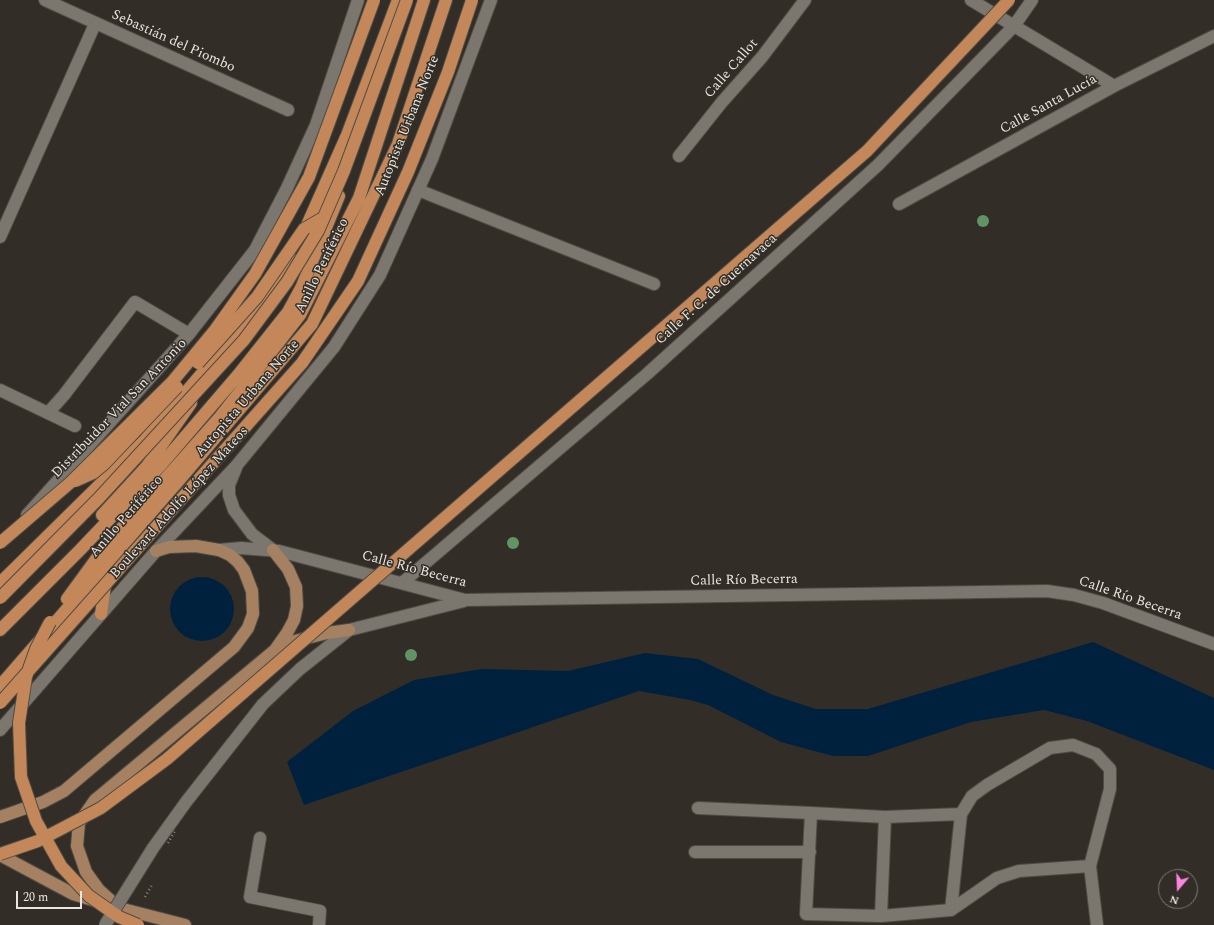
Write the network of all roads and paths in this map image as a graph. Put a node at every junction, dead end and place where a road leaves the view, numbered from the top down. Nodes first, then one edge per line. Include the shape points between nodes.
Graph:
1 (45, 0) edge
2 (358, 0) edge
3 (374, 0) edge
4 (393, 0) edge
5 (398, 0) edge
6 (407, 0) edge
7 (411, 0) edge
8 (424, 0) edge
9 (446, 0) edge
10 (472, 0) edge
11 (491, 0) edge
12 (805, 0) edge
13 (971, 0) edge
14 (1009, 0) edge
15 (1032, 0) edge
16 (96, 24) junction
17 (1014, 26) junction
18 (1214, 36) edge
19 (1114, 86) junction
20 (288, 110) dead end
21 (679, 156) dead end
22 (418, 190) junction
23 (899, 204) dead end
24 (323, 218) junction
25 (304, 229) junction
26 (0, 237) edge
27 (318, 250) junction
28 (322, 270) junction
29 (654, 284) dead end
30 (226, 332) junction
31 (189, 334) junction
32 (0, 390) edge
33 (48, 413) junction
34 (147, 419) junction
35 (75, 426) dead end
36 (145, 440) junction
37 (238, 465) junction
38 (71, 482) junction
39 (0, 544) edge
40 (219, 550) junction
41 (273, 550) junction
42 (156, 551) junction
43 (109, 561) junction
44 (0, 583) edge
45 (402, 583) junction
46 (0, 598) edge
47 (465, 600) junction
48 (101, 614) junction
49 (0, 629) edge
50 (349, 630) junction
51 (1214, 644) edge
52 (275, 650) junction
53 (0, 686) edge
54 (0, 703) edge
55 (0, 730) edge
56 (698, 808) dead end
57 (811, 813) junction
58 (961, 814) junction
59 (0, 817) edge
60 (885, 817) junction
61 (260, 838) dead end
62 (695, 852) dead end
63 (810, 852) junction
64 (0, 855) edge
65 (1090, 866) junction
66 (119, 908) junction
67 (951, 910) junction
68 (880, 916) junction
69 (805, 920) edge
70 (105, 925) edge
71 (138, 925) edge
72 (185, 925) edge
73 (319, 925) edge
74 (1097, 925) edge

1 - 16 street, Sebastián del Piombo
2 - 31 street via 316,125 287,188 255,250
3 - 38 highway, Distribuidor Vial San Antonio, bridge via 309,177 255,274 216,330 172,382
4 - 25 highway via 362,87
5 - 49 highway, Anillo Periférico via 347,135 300,240 272,288 147,466
6 - 24 highway, bridge via 344,171
7 - 27 highway
8 - 28 highway via 359,198
9 - 43 highway, Anillo Periférico via 398,144 312,324
10 - 54 highway, Autopista Urbana Norte, bridge via 448,72 408,172 358,281 302,363
11 - 22 street, Boulevard Adolfo López Mateos
12 - 21 street, Calle Callot via 762,57
13 - 17 street
14 - 64 highway, bridge via 867,151 167,759 101,808 38,842
15 - 17 street, Calle F. C. de Cuernavaca
16 - 20 street, Sebastián del Piombo
16 - 26 street
17 - 19 street
17 - 45 street, Calle F. C. de Cuernavaca via 878,165 647,374
18 - 19 street, Calle Santa Lucía
19 - 23 street, Calle Santa Lucía
22 - 29 street
22 - 37 street, Boulevard Adolfo López Mateos via 380,275 338,341
24 - 25 highway, bridge
24 - 46 highway, bridge via 318,231 287,282 244,340 99,498
25 - 30 highway, bridge via 257,297
27 - 28 highway
27 - 49 highway via 294,303 238,375 160,466
28 - 71 highway, bridge via 300,315 220,417 104,547 50,622 36,649 26,677 19,724 19,750 21,777 36,821 61,866 89,896 120,917
30 - 34 highway, bridge
30 - 36 highway via 216,358
31 - 33 street via 135,302
31 - 39 street
32 - 33 street
33 - 35 street
34 - 36 highway
34 - 38 highway, bridge via 93,473
36 - 44 highway
37 - 41 street, Calle Río Becerra via 229,484 229,495 234,510 252,534
37 - 42 street, Boulevard Adolfo López Mateos
38 - 39 highway, Distribuidor Vial San Antonio, bridge
40 - 41 street, Calle Río Becerra
40 - 42 main road via 182,546
40 - 59 main road via 238,562 252,591 253,614 241,640 64,791 43,802
41 - 45 street, Calle Río Becerra
41 - 52 main road via 288,569 296,587 294,620
42 - 48 street, Boulevard Adolfo López Mateos
43 - 48 highway
43 - 53 highway, Anillo Periférico
45 - 47 street, Calle Río Becerra
47 - 50 street
47 - 51 street, Calle Río Becerra via 1047,591 1074,594 1103,603
48 - 55 street, Boulevard Adolfo López Mateos
50 - 52 main road via 295,640
50 - 70 street, bridge via 300,669 263,704 153,848
52 - 66 main road via 95,800 79,823 77,846 86,872 99,890
56 - 57 street
57 - 60 street
57 - 63 street
58 - 60 street
58 - 65 street via 972,796 1050,748 1073,745 1096,754 1110,769 1110,789
58 - 67 street
60 - 68 street
61 - 73 street via 250,897 320,911
62 - 63 street
63 - 69 street
64 - 66 main road via 73,894
65 - 67 street via 1020,871 997,878
65 - 74 street
66 - 72 main road
67 - 68 street
68 - 69 street

